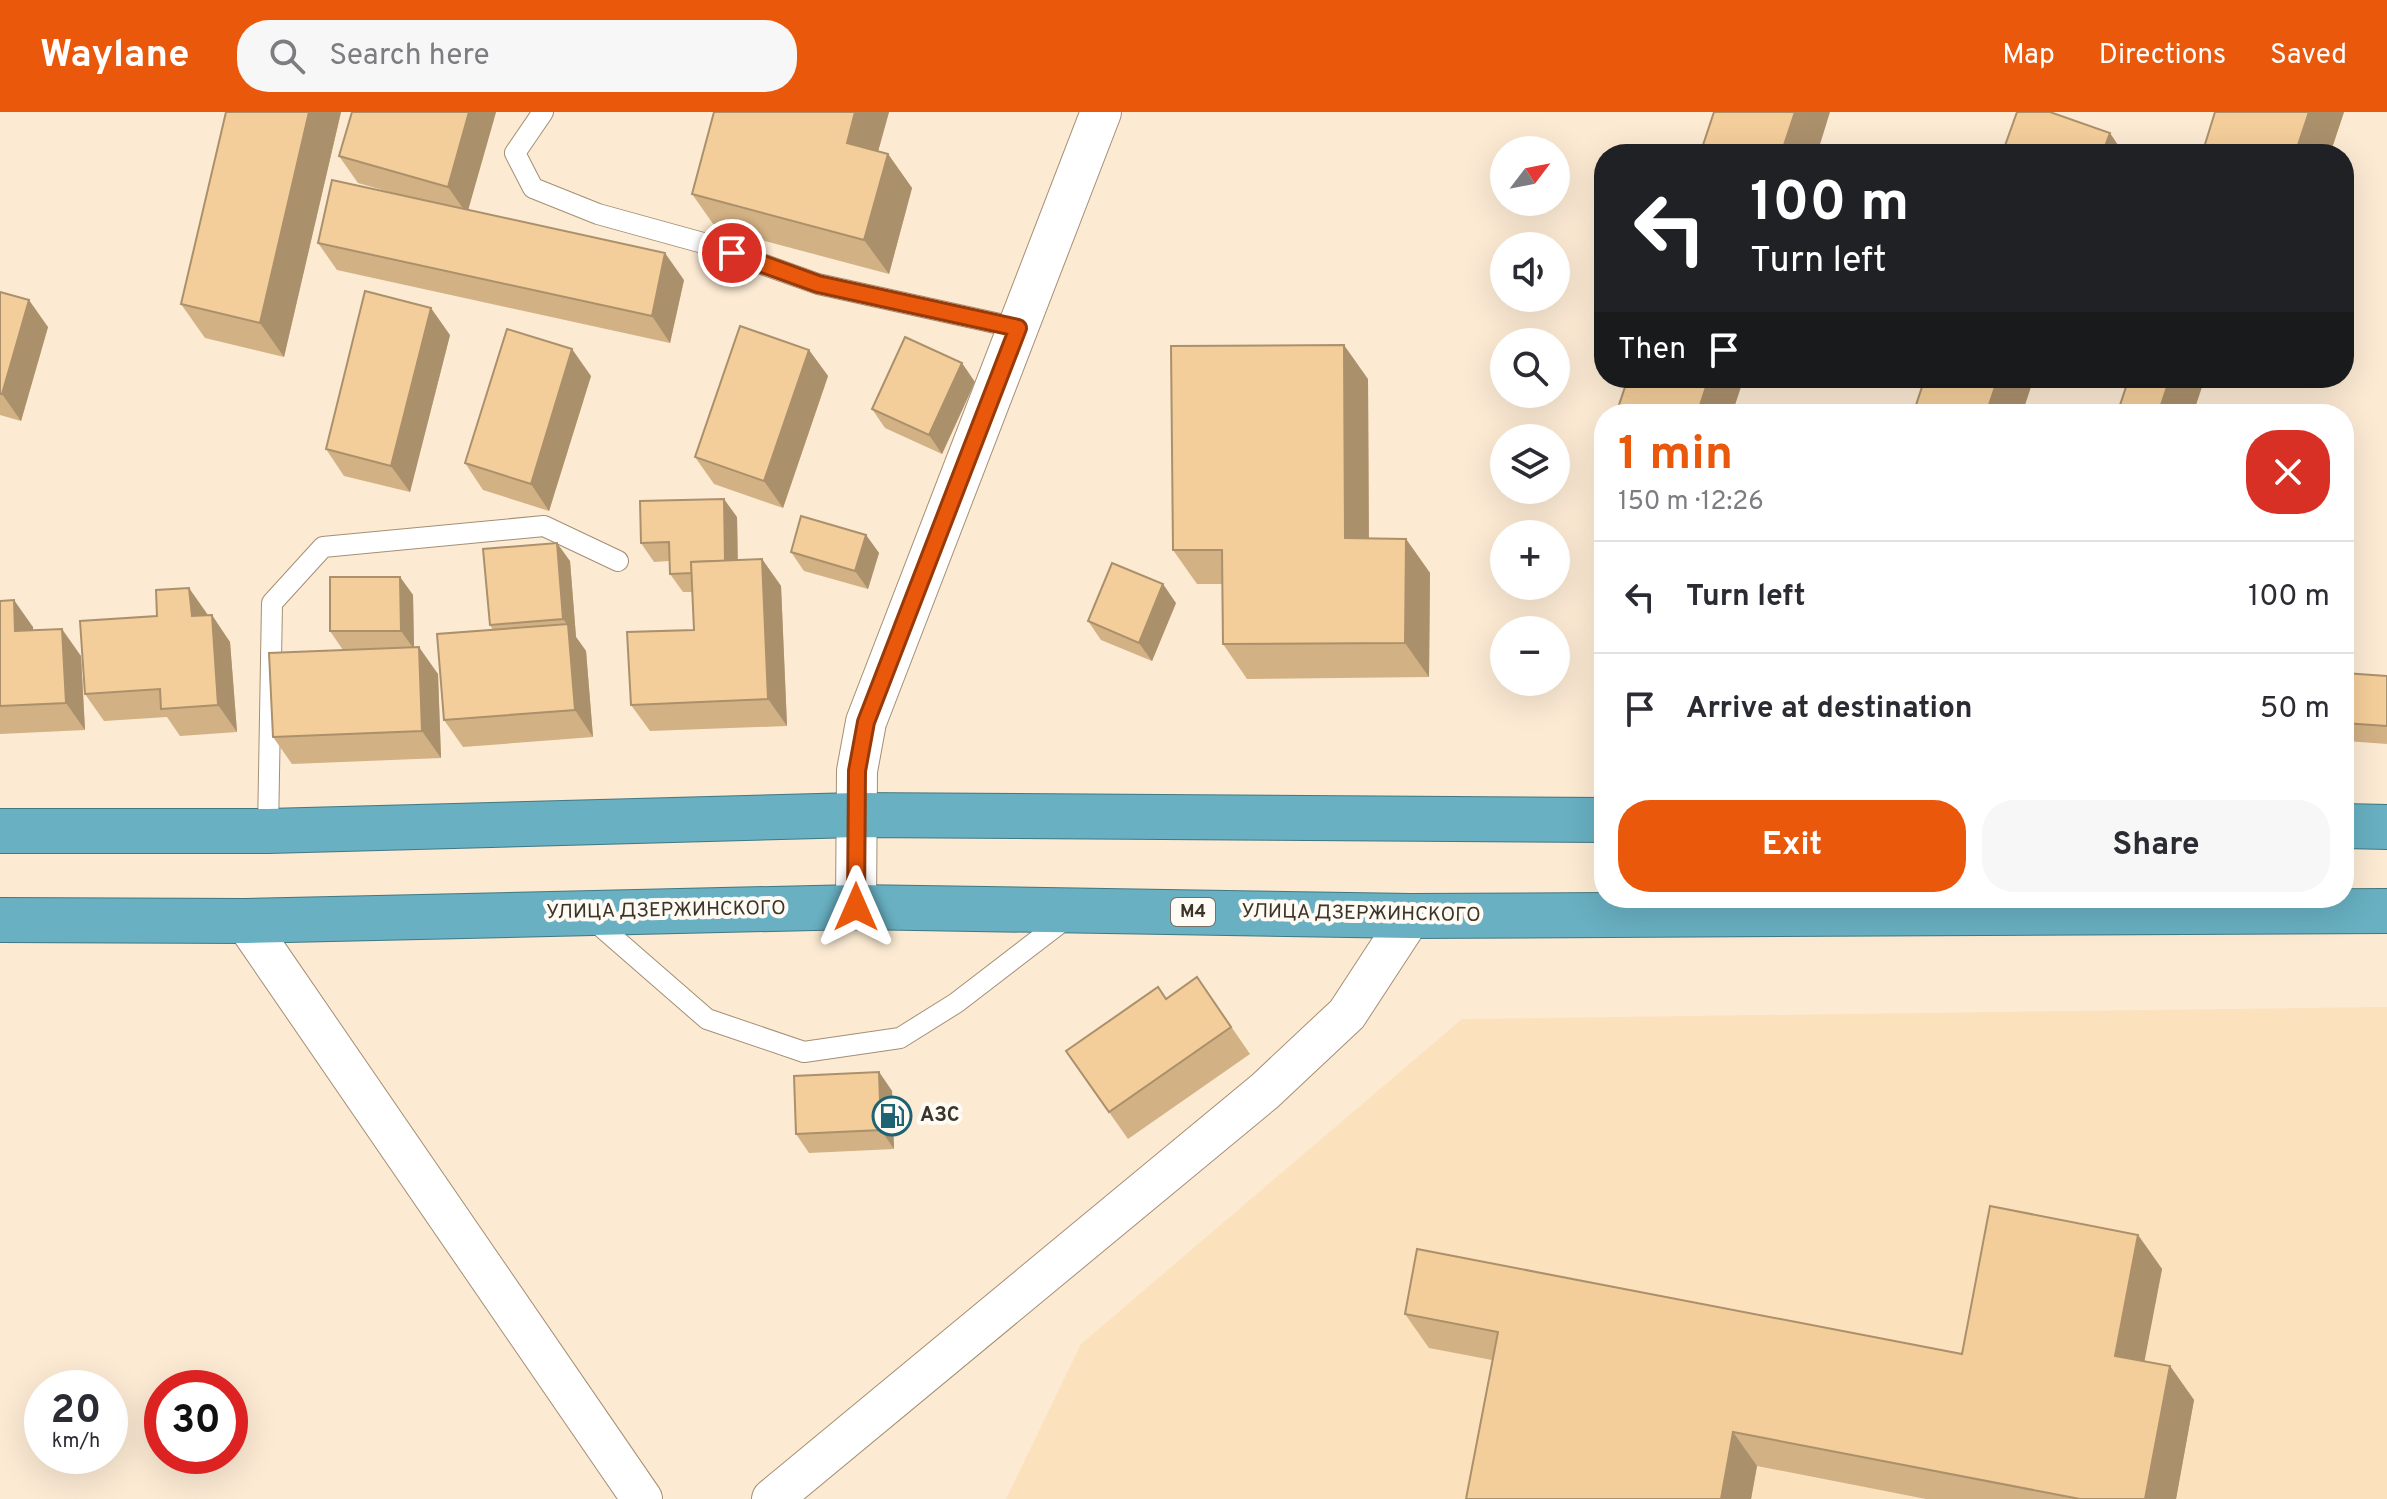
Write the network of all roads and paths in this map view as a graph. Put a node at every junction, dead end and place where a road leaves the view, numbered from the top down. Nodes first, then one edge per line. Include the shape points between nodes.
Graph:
1 (543, 112) edge
2 (1101, 112) edge
3 (1018, 328) junction
4 (618, 561) dead end
5 (856, 815) junction
6 (1594, 820) edge
7 (2354, 826) edge
8 (2387, 827) edge
9 (0, 831) edge
10 (268, 831) junction
11 (856, 907) junction
12 (1077, 910) junction
13 (2387, 911) edge
14 (585, 913) junction
15 (1411, 916) junction
16 (0, 920) edge
17 (245, 921) junction
18 (642, 1499) edge
19 (772, 1499) edge

1 - 3 lane via 515,153 533,188 818,284
2 - 3 street
3 - 5 street via 866,722
4 - 10 lane via 544,526 323,547 272,603
5 - 6 highway
5 - 10 highway
5 - 11 street
7 - 8 highway
9 - 10 highway
11 - 12 highway, УЛИЦА ДЗЕРЖИНСКОГО / M4
11 - 14 highway, УЛИЦА ДЗЕРЖИНСКОГО / M4
12 - 14 lane via 956,1003 900,1038 804,1052 707,1019
12 - 15 highway, УЛИЦА ДЗЕРЖИНСКОГО / M4
13 - 15 highway, УЛИЦА ДЗЕРЖИНСКОГО / M4
14 - 17 highway, УЛИЦА ДЗЕРЖИНСКОГО / M4
15 - 19 street via 1347,1014 1265,1091
16 - 17 highway, УЛИЦА ДЗЕРЖИНСКОГО / M4
17 - 18 street

